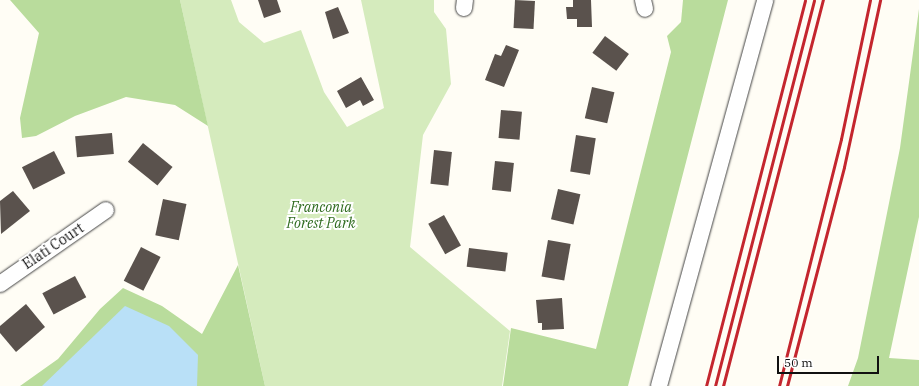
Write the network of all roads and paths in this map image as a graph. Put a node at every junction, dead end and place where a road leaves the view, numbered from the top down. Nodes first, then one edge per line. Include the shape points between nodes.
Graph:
1 (765, 0) edge
2 (106, 210) dead end
3 (0, 284) edge
4 (659, 386) edge

1 - 4 street
2 - 3 street, Elati Court

